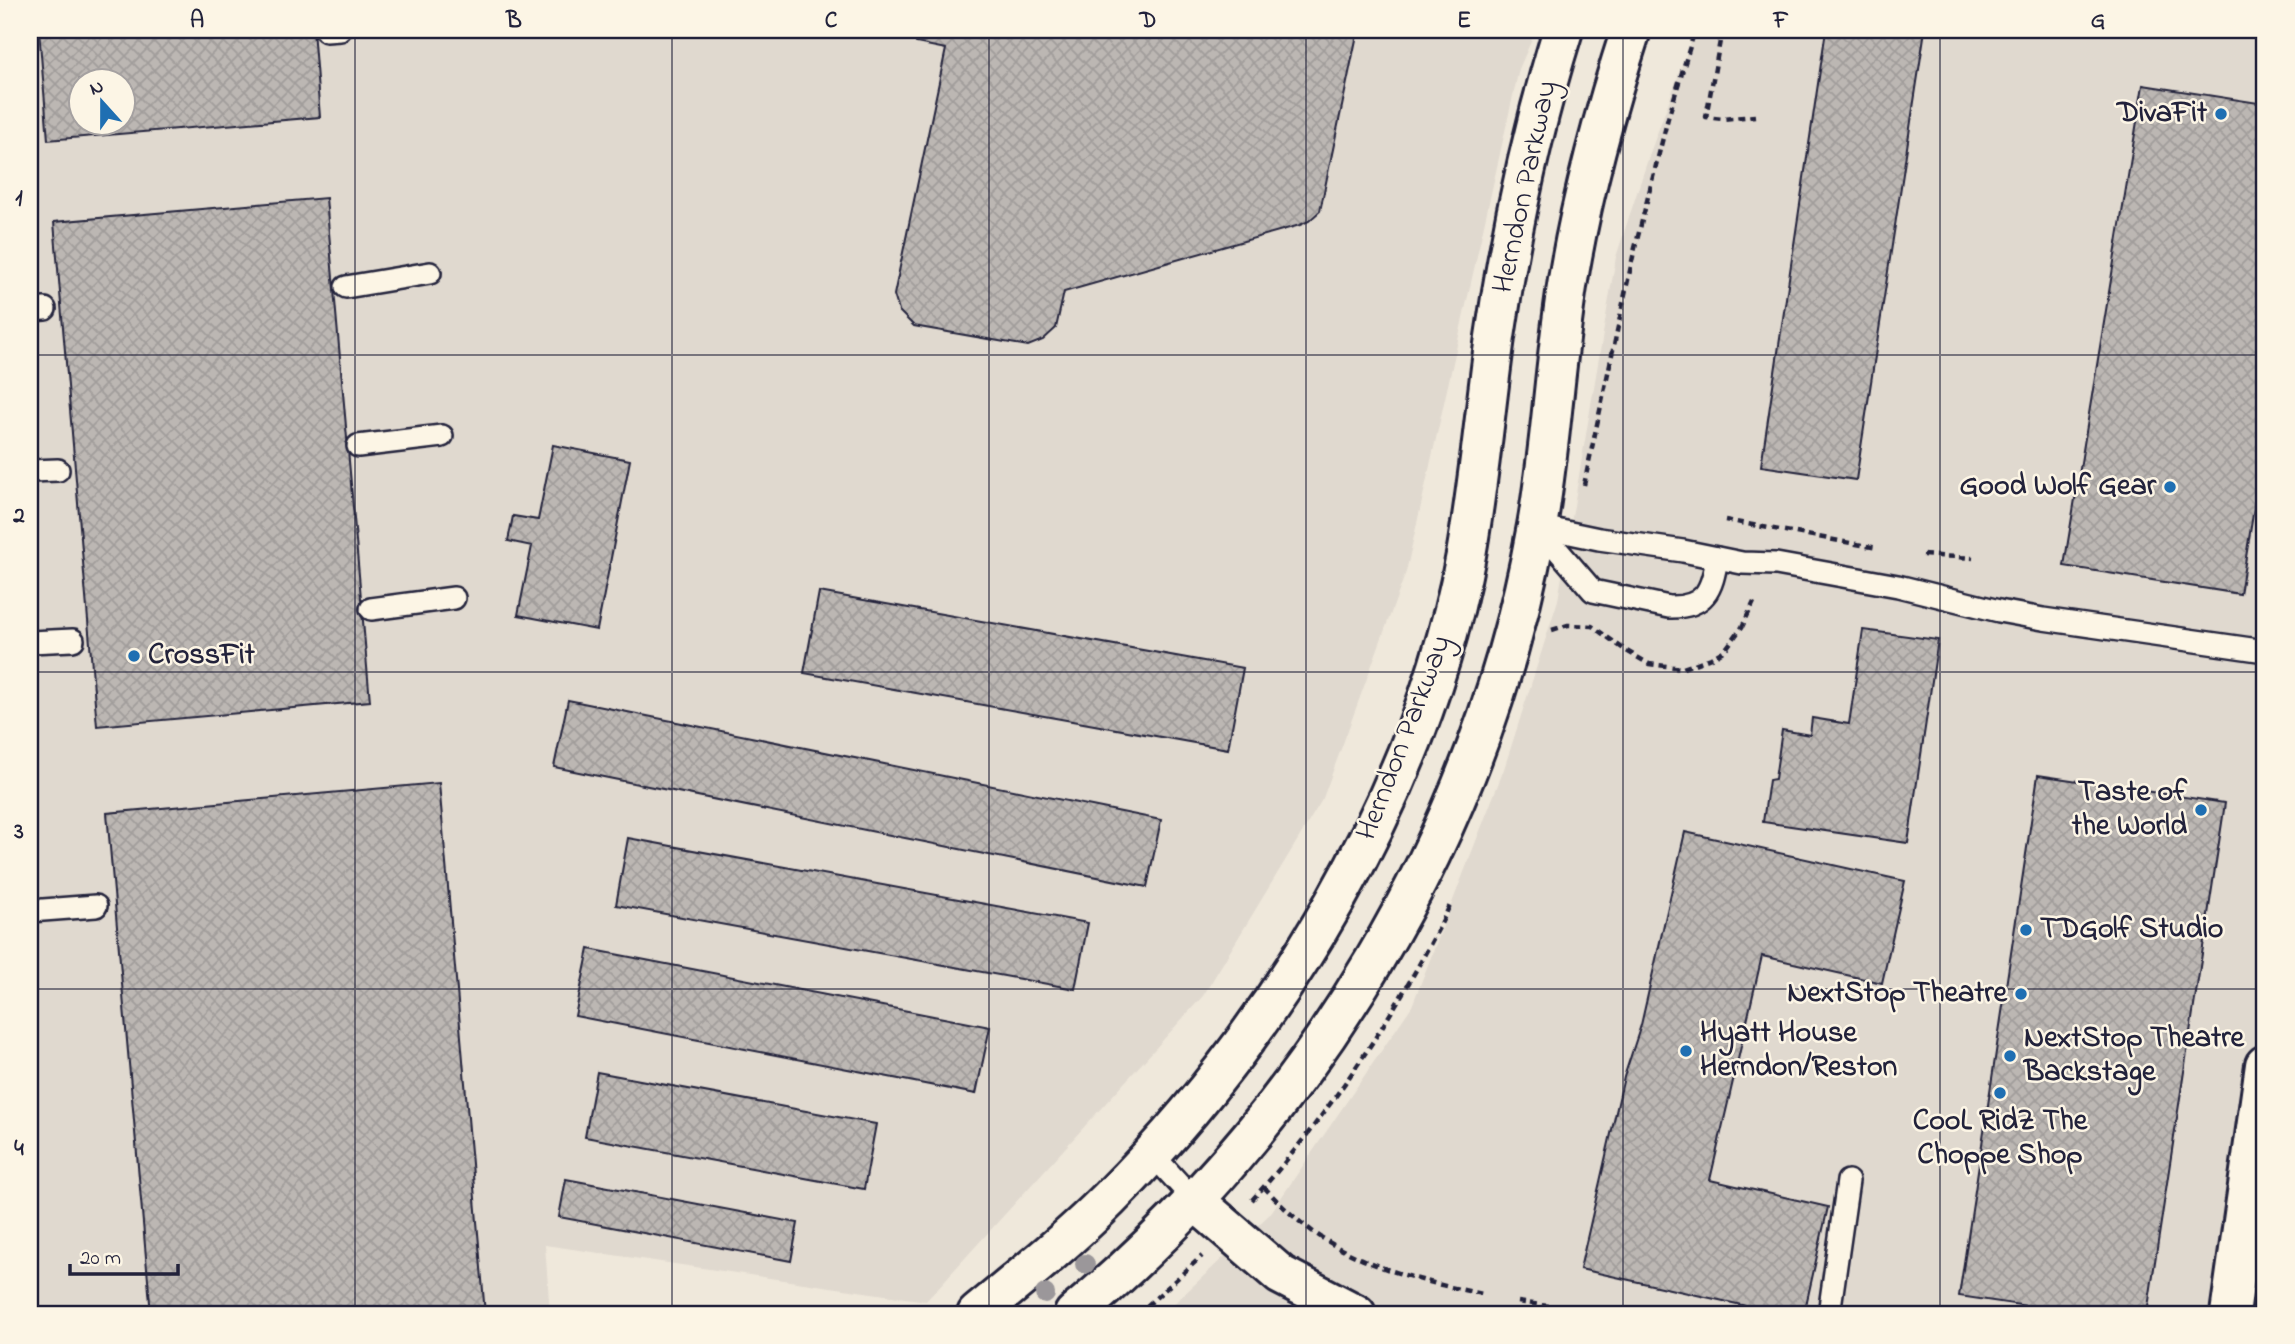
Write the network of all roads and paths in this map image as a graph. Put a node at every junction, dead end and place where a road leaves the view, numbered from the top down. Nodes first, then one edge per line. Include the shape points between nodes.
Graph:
1 (1563, 30) edge
2 (1631, 30) edge
3 (1695, 30) edge
4 (1722, 30) edge
5 (1755, 116) dead end
6 (430, 273) dead end
7 (346, 286) dead end
8 (442, 436) dead end
9 (358, 446) dead end
10 (58, 470) dead end
11 (30, 471) edge
12 (1583, 496) dead end
13 (1725, 520) dead end
14 (1537, 526) junction
15 (1878, 548) dead end
16 (1923, 555) dead end
17 (1717, 558) junction
18 (1973, 558) dead end
19 (454, 598) dead end
20 (1754, 602) dead end
21 (370, 609) dead end
22 (1548, 631) dead end
23 (74, 639) dead end
24 (30, 642) edge
25 (2265, 651) edge
26 (96, 906) dead end
27 (30, 911) edge
28 (2265, 1065) edge
29 (1152, 1154) junction
30 (1282, 1167) dead end
31 (1848, 1181) dead end
32 (1195, 1201) junction
33 (1198, 1260) dead end
34 (1483, 1294) dead end
35 (1518, 1302) dead end
36 (977, 1314) edge
37 (1074, 1314) edge
38 (1138, 1314) edge
39 (1356, 1314) edge
40 (1608, 1314) edge
41 (1829, 1314) edge
42 (2230, 1314) edge

1 - 29 main road, Herndon Parkway via 1531,146 1506,272 1466,556 1427,695 1364,847 1311,941 1234,1056
2 - 14 main road, Herndon Parkway via 1570,267
3 - 12 path via 1634,252
4 - 5 path via 1706,117
6 - 7 lane
8 - 9 lane
10 - 11 lane
13 - 15 path
14 - 17 lane
14 - 17 lane via 1593,591 1669,607 1681,608 1701,599 1713,581
14 - 32 main road, Herndon Parkway via 1520,604 1485,719 1451,810 1415,886 1312,1058
16 - 18 path
17 - 25 lane via 1898,586 2043,619
19 - 21 lane
20 - 22 path via 1725,650 1683,668 1649,664 1592,626 1567,625
23 - 24 lane
26 - 27 lane
28 - 42 main road
29 - 32 lane
29 - 36 main road, Herndon Parkway via 1080,1226
30 - 34 path via 1264,1188 1312,1231 1373,1264 1422,1281
31 - 41 lane
32 - 37 main road, Herndon Parkway
32 - 39 main road via 1281,1275
33 - 38 path
35 - 40 path

